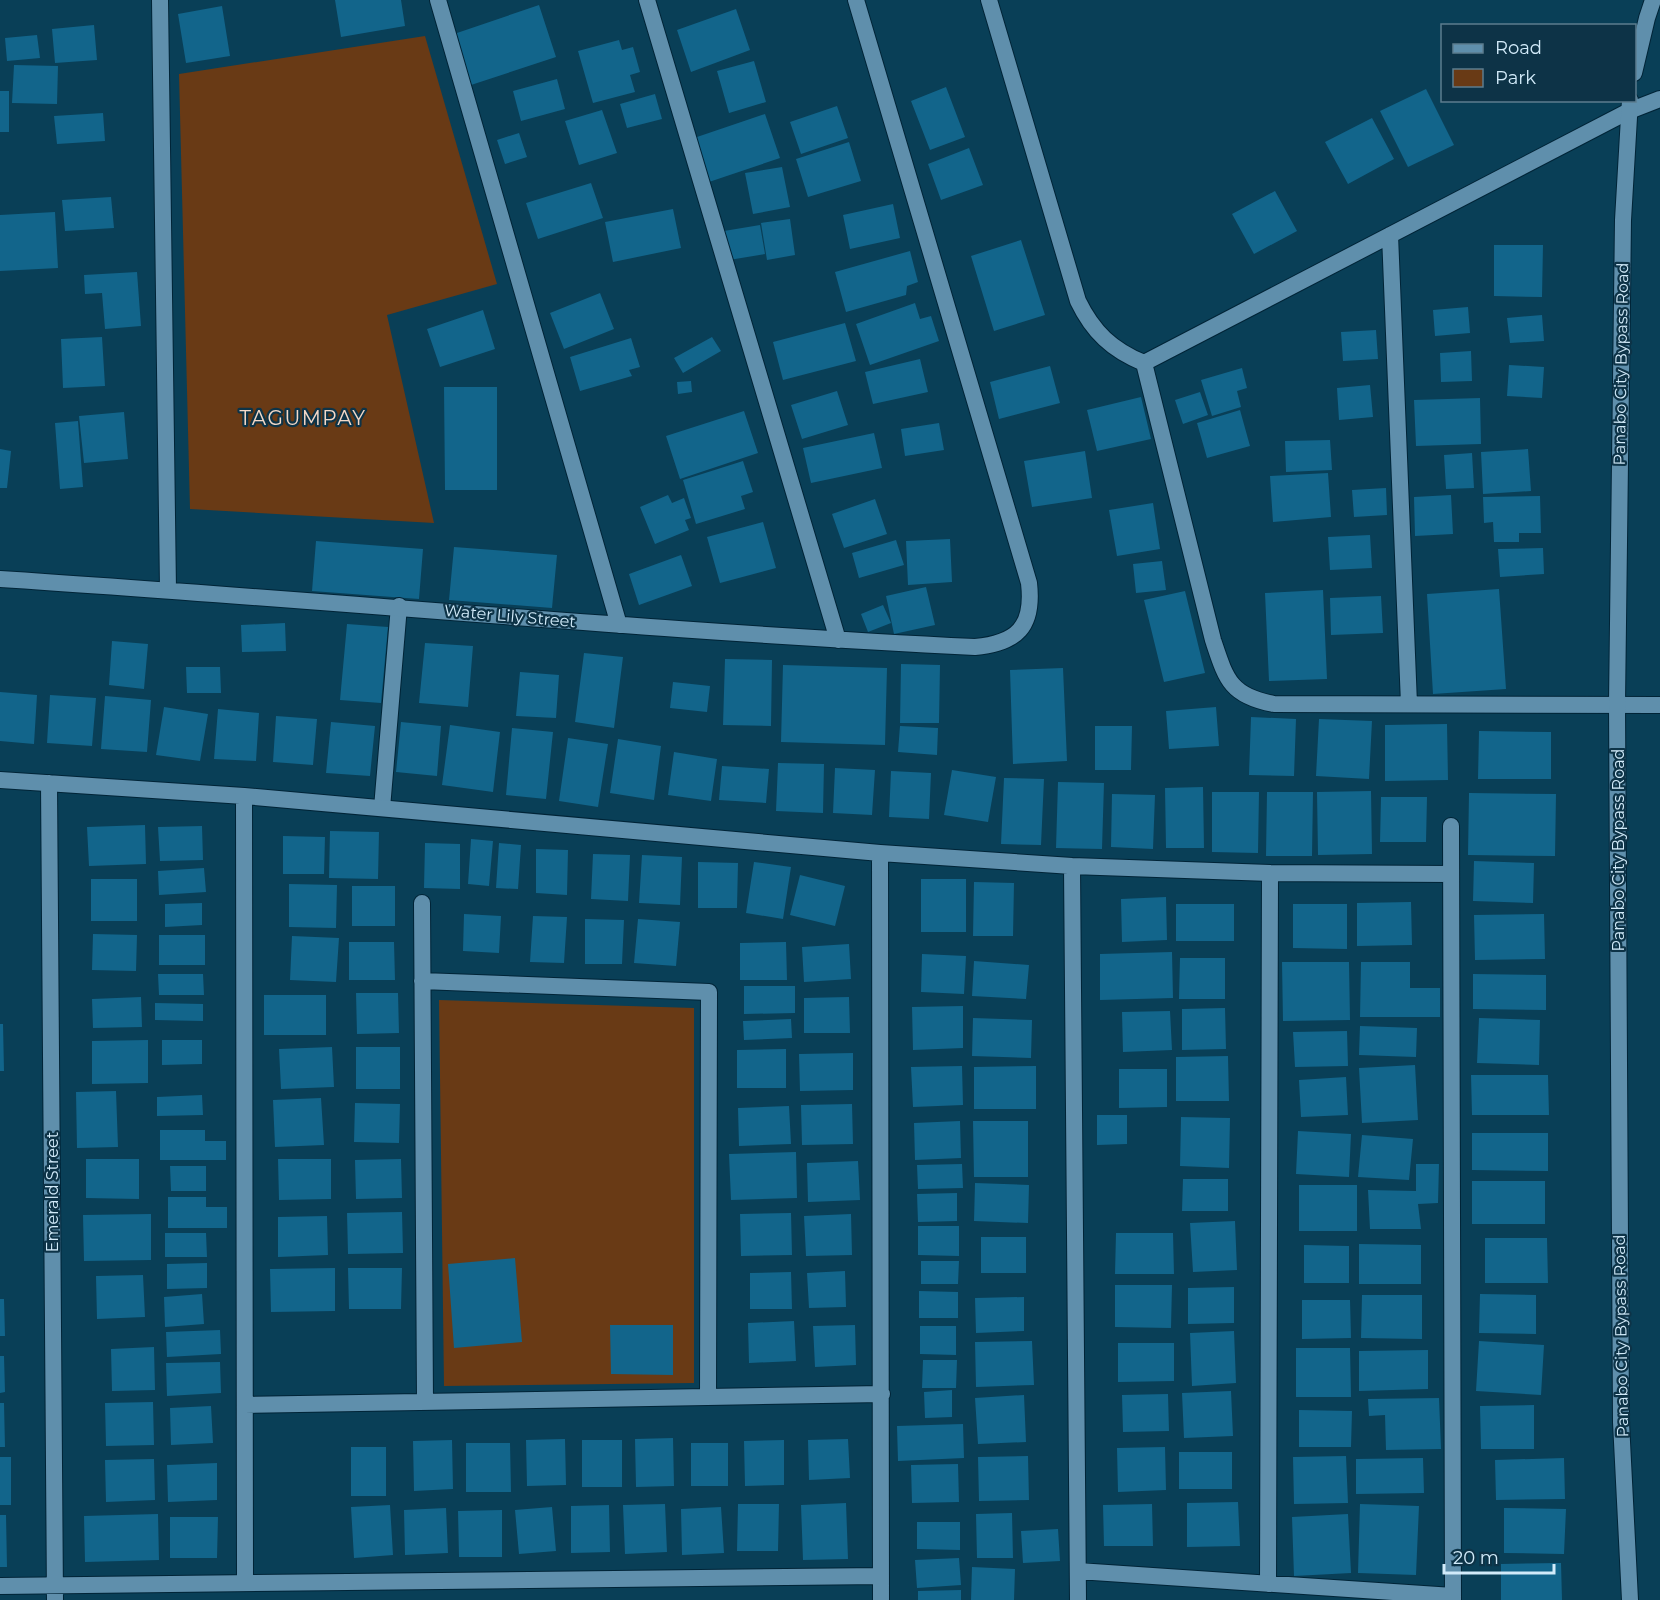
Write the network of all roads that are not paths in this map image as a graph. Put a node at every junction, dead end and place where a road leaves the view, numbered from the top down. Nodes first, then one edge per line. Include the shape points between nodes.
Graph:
1 (160, 0) edge
2 (438, 0) edge
3 (647, 0) edge
4 (856, 0) edge
5 (988, 0) edge
6 (1653, 0) edge
7 (1636, 68) edge
8 (1660, 99) edge
9 (1630, 106) edge
10 (1390, 235) junction
11 (1143, 363) junction
12 (0, 579) edge
13 (168, 590) junction
14 (399, 606) junction
15 (619, 625) junction
16 (838, 640) junction
17 (1409, 704) junction
18 (1617, 704) junction
19 (1660, 705) edge
20 (0, 780) edge
21 (49, 783) junction
22 (243, 796) junction
23 (382, 808) junction
24 (1451, 826) dead end
25 (880, 853) junction
26 (1072, 866) junction
27 (1270, 873) junction
28 (1451, 874) junction
29 (422, 903) dead end
30 (422, 981) junction
31 (882, 1394) junction
32 (708, 1397) junction
33 (424, 1402) junction
34 (245, 1405) junction
35 (1078, 1571) junction
36 (881, 1576) junction
37 (245, 1583) junction
38 (1268, 1584) junction
39 (0, 1586) edge
40 (55, 1593) edge
41 (1453, 1598) edge
42 (881, 1600) edge
43 (1078, 1600) edge
44 (1630, 1600) edge

1 - 13 street
2 - 15 street
3 - 16 street
4 - 16 street, Water Lily Street via 1031,600 1028,618 1018,633 996,645
5 - 11 street via 1078,301 1104,340 1123,355
6 - 7 street
8 - 9 street
9 - 10 street
9 - 18 street, Panabo City Bypass Road via 1623,220
10 - 11 street
10 - 17 street
11 - 17 street via 1213,640 1233,686 1250,700 1274,704
12 - 13 street, Water Lily Street
13 - 14 street, Water Lily Street
14 - 15 street, Water Lily Street
14 - 23 street
15 - 16 street, Water Lily Street
17 - 18 street
18 - 19 street
18 - 44 street, Panabo City Bypass Road via 1621,1422
20 - 21 street
21 - 22 street
21 - 40 street, Emerald Street
22 - 23 street
22 - 34 street
23 - 25 street
24 - 28 street
25 - 26 street
25 - 31 street
26 - 27 street
26 - 35 street
27 - 28 street
27 - 38 street
28 - 41 street
29 - 30 street
30 - 32 street via 709,992
30 - 33 street
31 - 32 street
31 - 36 street
32 - 33 street
33 - 34 street
34 - 37 street
35 - 38 street
35 - 43 street
36 - 37 street
36 - 42 street
37 - 40 street
38 - 41 street
39 - 40 street

